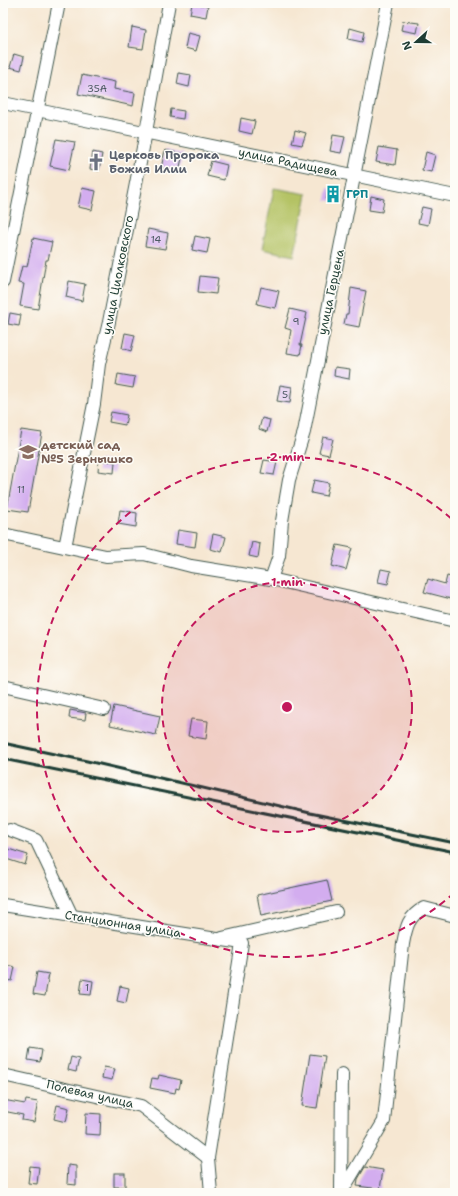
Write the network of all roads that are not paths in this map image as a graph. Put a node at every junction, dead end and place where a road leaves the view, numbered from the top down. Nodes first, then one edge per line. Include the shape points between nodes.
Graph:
1 (59, 3) edge
2 (169, 3) edge
3 (388, 3) edge
4 (3, 103) edge
5 (37, 110) junction
6 (146, 132) junction
7 (355, 176) junction
8 (455, 196) edge
9 (3, 282) edge
10 (3, 534) edge
11 (65, 547) junction
12 (272, 579) junction
13 (455, 621) edge
14 (3, 686) edge
15 (104, 709) dead end
16 (10, 830) dead end
17 (3, 905) edge
18 (336, 912) dead end
19 (72, 916) junction
20 (455, 916) edge
21 (218, 939) junction
22 (342, 1074) dead end
23 (3, 1075) edge
24 (208, 1158) junction
25 (210, 1193) edge
26 (341, 1193) edge

1 - 5 street
2 - 6 street, улица Циолковского
3 - 7 street, улица Герцена
4 - 5 street, улица Радищева
5 - 6 street, улица Радищева
5 - 9 street
6 - 7 street, улица Радищева
6 - 11 street, улица Циолковского
7 - 8 street, улица Радищева
7 - 12 street, улица Герцена via 304,432 290,480 282,521 279,556
10 - 11 street
11 - 12 street via 106,556 144,554 191,566
12 - 13 street
14 - 15 street
16 - 19 street via 36,840
17 - 19 street, Станционная улица
18 - 21 street
19 - 21 street, Станционная улица
20 - 26 street via 424,908 416,912 407,924 384,1121
21 - 24 street, Станционная улица via 242,943
22 - 26 street
23 - 24 street, Полевая улица via 142,1106
24 - 25 street

